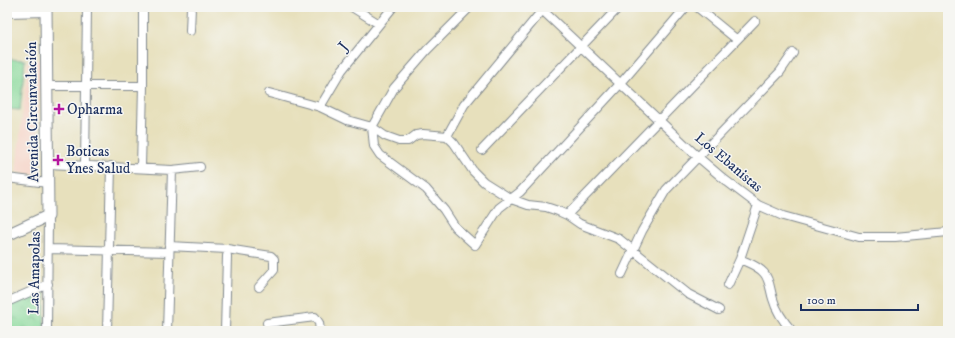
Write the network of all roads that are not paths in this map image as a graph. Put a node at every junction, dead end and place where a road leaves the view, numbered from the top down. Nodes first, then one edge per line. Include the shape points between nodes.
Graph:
1 (87, 7) edge
2 (143, 7) edge
3 (191, 7) edge
4 (352, 7) edge
5 (393, 7) edge
6 (470, 7) edge
7 (619, 7) edge
8 (686, 7) edge
9 (696, 7) edge
10 (542, 8) edge
11 (46, 10) edge
12 (7, 13) edge
13 (755, 21) dead end
14 (379, 24) junction
15 (190, 31) dead end
16 (736, 39) junction
17 (581, 47) junction
18 (793, 53) dead end
19 (621, 83) junction
20 (48, 86) junction
21 (86, 86) junction
22 (143, 86) junction
23 (269, 93) dead end
24 (320, 107) junction
25 (660, 120) junction
26 (372, 127) junction
27 (446, 136) junction
28 (482, 150) dead end
29 (698, 157) junction
30 (48, 164) junction
31 (85, 165) junction
32 (111, 166) junction
33 (141, 167) junction
34 (200, 167) dead end
35 (172, 170) junction
36 (7, 178) edge
37 (48, 183) junction
38 (511, 199) junction
39 (758, 205) junction
40 (567, 215) junction
41 (48, 216) junction
42 (948, 232) edge
43 (7, 234) edge
44 (49, 249) junction
45 (169, 249) junction
46 (633, 250) junction
47 (110, 251) junction
48 (227, 256) dead end
49 (740, 259) junction
50 (622, 274) dead end
51 (48, 284) junction
52 (728, 285) dead end
53 (259, 287) dead end
54 (7, 302) edge
55 (719, 310) dead end
56 (267, 323) dead end
57 (47, 331) edge
58 (107, 331) edge
59 (167, 331) edge
60 (225, 331) edge
61 (320, 331) edge
62 (792, 331) edge

1 - 21 street
2 - 22 street
3 - 15 street
4 - 14 street
5 - 14 street, J
6 - 26 street via 394,88
7 - 17 street
8 - 19 street
9 - 16 street
10 - 17 street, Los Ebanistas
10 - 27 street via 464,105
11 - 12 street
11 - 20 street, Avenida Circunvalación
13 - 16 street
14 - 24 street, J via 342,70
16 - 25 street
17 - 19 street, Los Ebanistas
17 - 28 street
18 - 29 street via 780,72
19 - 25 street, Los Ebanistas
19 - 38 street
20 - 21 street
20 - 30 street, Avenida Circunvalación
21 - 22 street
21 - 31 street
22 - 33 street
23 - 24 street
24 - 26 street via 347,120
25 - 29 street, Los Ebanistas
25 - 40 street
26 - 27 street via 385,136 399,141 408,141 416,135 423,134
26 - 38 street via 374,146 380,155 426,189 455,227 475,245 499,208
27 - 38 street via 484,182
29 - 39 street, Los Ebanistas
29 - 46 street via 658,201
30 - 31 street
30 - 37 street, Avenida Circunvalación
31 - 32 street
32 - 33 street
32 - 47 street
33 - 35 street
34 - 35 street
35 - 45 street
36 - 37 street
37 - 41 street, Avenida Circunvalación
38 - 40 street
39 - 42 street, Los Ebanistas via 783,216 859,236 895,237
39 - 49 street
40 - 46 street via 580,224 619,239
41 - 43 street
41 - 44 street, Las Amapolas
44 - 47 street
44 - 51 street, Las Amapolas
45 - 47 street
45 - 53 street via 227,249 271,256 274,259 274,270
45 - 59 street
46 - 50 street
46 - 55 street via 688,294
47 - 58 street
48 - 60 street
49 - 52 street
49 - 62 street via 757,266 764,273 773,300
51 - 54 street
51 - 57 street, Las Amapolas
56 - 61 street via 315,317 320,323

